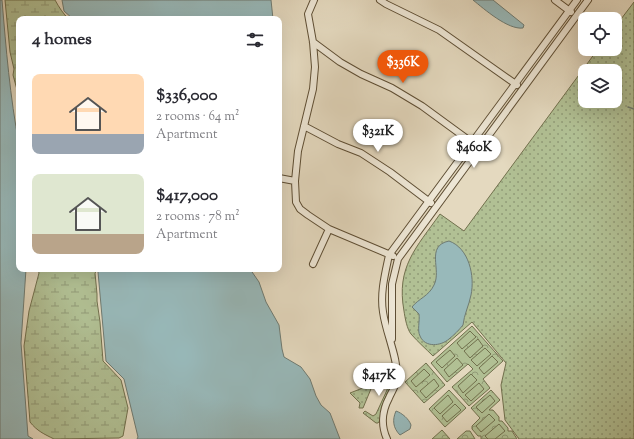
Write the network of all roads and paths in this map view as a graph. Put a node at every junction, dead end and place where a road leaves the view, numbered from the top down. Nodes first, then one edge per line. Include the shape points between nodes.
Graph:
1 (314, 0) edge
2 (380, 0) edge
3 (555, 0) edge
4 (577, 0) edge
5 (588, 0) edge
6 (569, 10) junction
7 (576, 16) junction
8 (313, 42) junction
9 (515, 83) junction
10 (522, 88) junction
11 (304, 126) junction
12 (472, 142) junction
13 (479, 147) junction
14 (282, 179) edge
15 (295, 181) junction
16 (428, 201) junction
17 (435, 206) junction
18 (329, 229) junction
19 (389, 255) junction
20 (398, 258) junction
21 (313, 264) dead end
22 (393, 351) junction
23 (387, 439) edge

1 - 8 street via 308,14
2 - 9 street via 439,30
3 - 6 street
4 - 6 street
5 - 7 street
6 - 7 street
6 - 9 street
7 - 10 street
8 - 11 street via 314,81
8 - 12 street via 340,62 422,106
9 - 10 street
9 - 12 street
10 - 13 street
11 - 15 street
11 - 16 street via 361,153
12 - 13 street
12 - 16 street
13 - 17 street
14 - 15 street
15 - 18 street via 296,202 300,209
16 - 17 street
16 - 19 street
17 - 20 street
18 - 19 street
18 - 21 street
19 - 20 street
19 - 22 street via 383,283 383,312
20 - 22 street via 392,284
22 - 23 street via 397,380 384,411 384,432

